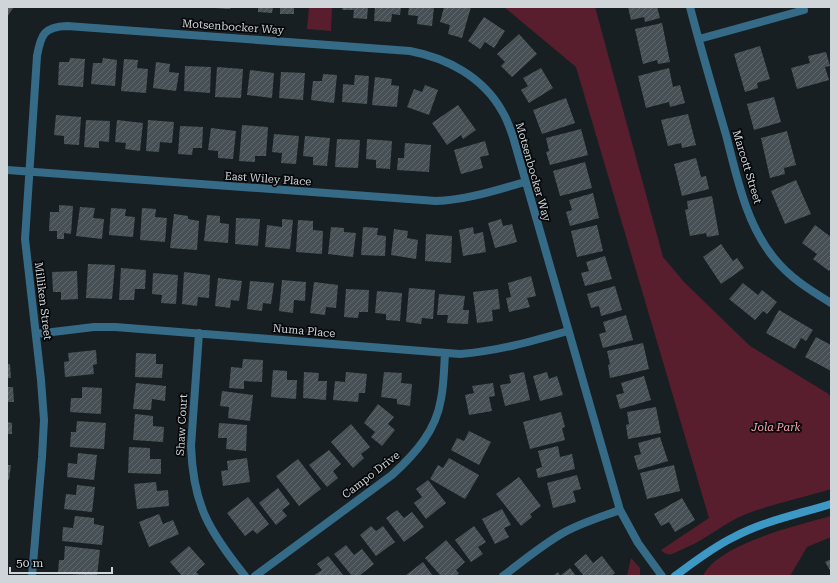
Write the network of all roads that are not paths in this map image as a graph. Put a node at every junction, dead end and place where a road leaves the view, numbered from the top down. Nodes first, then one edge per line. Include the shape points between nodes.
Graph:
1 (690, 7) edge
2 (804, 10) dead end
3 (46, 30) joint
4 (699, 39) junction
5 (7, 170) edge
6 (29, 172) junction
7 (525, 182) junction
8 (831, 303) edge
9 (568, 331) junction
10 (199, 333) junction
11 (36, 334) junction
12 (445, 353) junction
13 (831, 504) edge
14 (620, 510) junction
15 (32, 576) edge
16 (245, 576) edge
17 (255, 576) edge
18 (503, 576) edge
19 (662, 576) edge
20 (675, 576) edge

1 - 4 street, Marcott Street
2 - 4 street
3 - 6 street, Milliken Street via 37,56
3 - 7 street, Motsenbocker Way via 55,26 67,26 410,51 431,56 471,76 495,100 510,130
4 - 8 street, Marcott Street via 742,192 758,234 774,258 791,276
5 - 6 street, East Wiley Place
6 - 7 street, East Wiley Place via 436,202 474,196
6 - 11 street, Milliken Street via 25,239
7 - 9 street, Motsenbocker Way
9 - 12 street, Numa Place via 489,351
9 - 14 street, Motsenbocker Way
10 - 11 street, Numa Place via 94,327
10 - 12 street, Numa Place
10 - 16 street, Shaw Court via 191,446 196,491 214,534
11 - 15 street, Milliken Street via 44,428
12 - 17 street, Campo Drive via 441,399 436,419 410,457 392,474
13 - 20 street via 743,532 716,547
14 - 18 street via 563,533
14 - 19 street, Motsenbocker Way via 638,543

